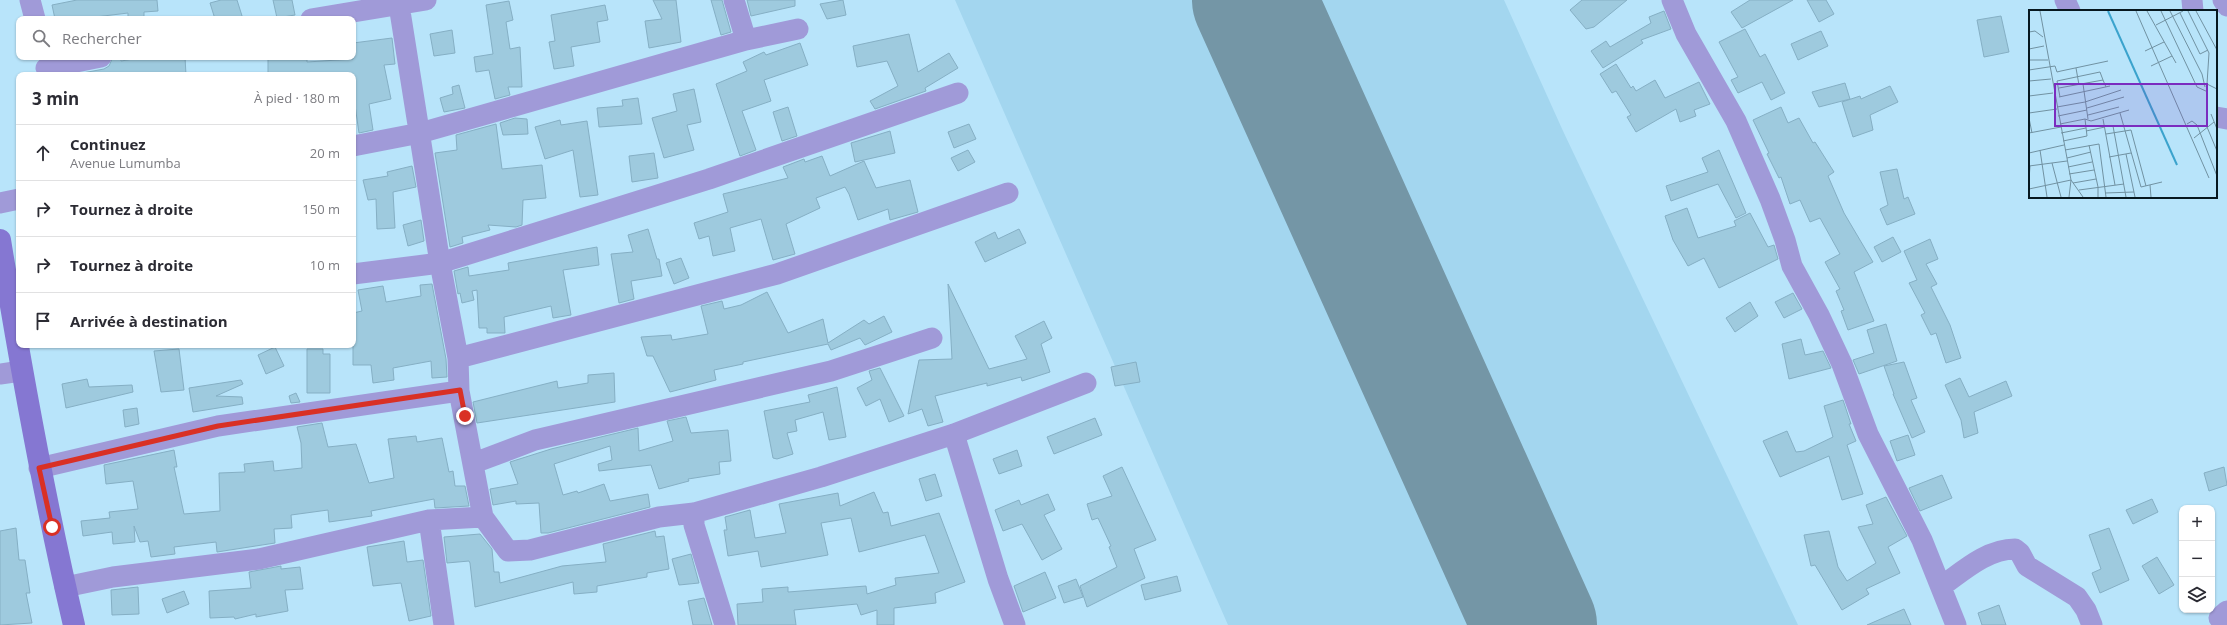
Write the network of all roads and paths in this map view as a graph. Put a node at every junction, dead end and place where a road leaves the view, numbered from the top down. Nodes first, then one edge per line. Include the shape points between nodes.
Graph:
1 (30, 0) edge
2 (426, 0) edge
3 (734, 0) edge
4 (1672, 0) edge
5 (2065, 0) edge
6 (2192, 0) edge
7 (2223, 0) edge
8 (399, 5) junction
9 (349, 6) edge
10 (2227, 6) edge
11 (2070, 10) edge
12 (2193, 10) edge
13 (33, 16) edge
14 (320, 16) edge
15 (798, 29) dead end
16 (746, 40) junction
17 (84, 60) edge
18 (45, 67) edge
19 (958, 93) dead end
20 (2217, 117) edge
21 (2227, 119) edge
22 (420, 133) junction
23 (356, 145) edge
24 (1008, 193) dead end
25 (16, 200) edge
26 (0, 203) edge
27 (0, 240) edge
28 (440, 263) junction
29 (356, 274) edge
30 (16, 328) edge
31 (932, 338) dead end
32 (16, 339) edge
33 (458, 358) junction
34 (10, 372) edge
35 (1086, 383) dead end
36 (460, 390) junction
37 (954, 434) junction
38 (474, 463) junction
39 (39, 468) junction
40 (694, 514) junction
41 (483, 517) junction
42 (429, 520) junction
43 (1942, 586) junction
44 (65, 587) junction
45 (2227, 611) edge
46 (74, 625) edge
47 (444, 625) edge
48 (726, 625) edge
49 (1014, 625) edge
50 (1956, 625) edge
51 (2092, 625) edge
52 (2225, 625) edge

1 - 13 street
2 - 8 street
3 - 16 street
4 - 43 street via 1686,34 1736,121 1770,199 1792,266 1842,364 1868,434 1922,540
5 - 11 street
6 - 12 street
7 - 10 street
8 - 9 street
8 - 22 street
9 - 14 street
15 - 16 street
16 - 22 street
17 - 18 street
19 - 28 street via 709,180
20 - 21 street
22 - 23 street
22 - 28 street
24 - 33 street via 777,274
25 - 26 street
27 - 30 main road
28 - 29 street
28 - 33 street
31 - 38 street via 831,371 535,440
32 - 34 main road
33 - 36 street
34 - 39 main road
35 - 37 street
36 - 38 street
36 - 39 street via 218,426
37 - 40 street
37 - 49 street
38 - 41 street
39 - 44 main road
40 - 41 street via 659,518 530,550 508,551
40 - 48 street via 694,525
41 - 42 street
42 - 44 street via 259,559 113,577
42 - 47 street
43 - 50 street
43 - 51 street via 1987,556 2004,549 2015,549 2020,553 2026,566 2077,597
44 - 46 main road
45 - 52 street via 2219,618

